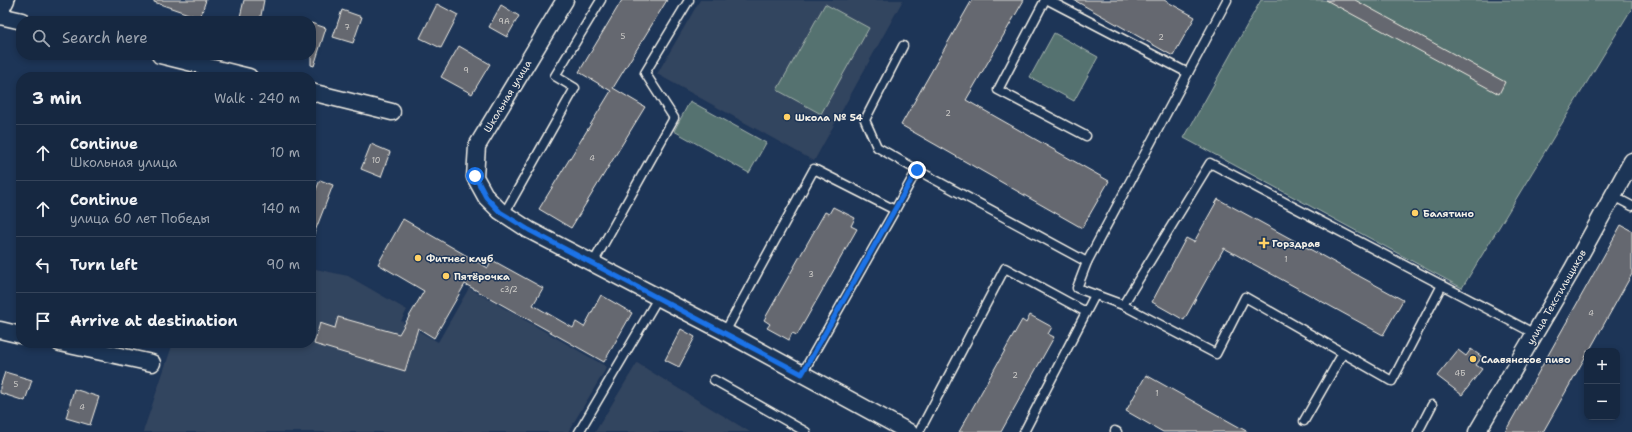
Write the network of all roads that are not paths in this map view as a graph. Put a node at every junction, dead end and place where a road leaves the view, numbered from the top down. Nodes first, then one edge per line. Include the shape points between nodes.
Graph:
1 (6, 0) edge
2 (565, 0) edge
3 (601, 0) edge
4 (689, 0) edge
5 (1045, 0) edge
6 (1048, 0) edge
7 (1227, 0) edge
8 (0, 12) edge
9 (0, 16) edge
10 (16, 20) edge
11 (903, 46) dead end
12 (180, 60) edge
13 (229, 72) edge
14 (1188, 73) junction
15 (316, 93) edge
16 (392, 112) dead end
17 (1086, 136) dead end
18 (1632, 161) edge
19 (917, 170) junction
20 (1613, 196) junction
21 (1632, 206) edge
22 (895, 210) junction
23 (504, 214) junction
24 (1087, 262) junction
25 (593, 263) junction
26 (1442, 285) junction
27 (1095, 295) junction
28 (658, 298) junction
29 (1123, 305) junction
30 (1086, 312) junction
31 (0, 330) edge
32 (725, 332) junction
33 (16, 333) edge
34 (1535, 334) junction
35 (83, 348) edge
36 (1344, 353) junction
37 (152, 363) dead end
38 (802, 374) junction
39 (714, 380) dead end
40 (1432, 405) dead end
41 (1304, 421) dead end
42 (579, 432) edge
43 (806, 432) edge
44 (909, 432) edge
45 (919, 432) edge
46 (1024, 432) edge
47 (1418, 432) edge
48 (1477, 432) edge

1 - 8 street
2 - 23 street, Школьная улица via 477,146 475,176 486,197
3 - 23 lane via 555,76 575,88
4 - 25 lane via 645,73 674,118
5 - 17 lane via 998,90
6 - 14 lane
7 - 14 lane
9 - 10 street
11 - 19 lane via 865,120 877,147
12 - 13 street
14 - 24 lane
15 - 16 street
18 - 20 street, улица Текстильщиков
19 - 22 lane
19 - 24 lane
20 - 21 lane
20 - 34 street, улица Текстильщиков
22 - 32 lane via 814,169
22 - 38 lane
23 - 25 street, Школьная улица
24 - 27 lane via 1077,288
25 - 28 street, Школьная улица
26 - 29 lane via 1210,163
26 - 34 lane
26 - 36 lane via 1392,381
27 - 29 lane
27 - 30 lane
28 - 32 street, Школьная улица
28 - 42 lane
29 - 36 lane via 1216,354 1245,297
30 - 45 lane via 1005,268
30 - 46 lane
31 - 33 street
32 - 38 street, Школьная улица
34 - 48 street, улица Текстильщиков
35 - 37 street
36 - 41 lane
38 - 44 street, Школьная улица
39 - 43 lane
40 - 47 lane

